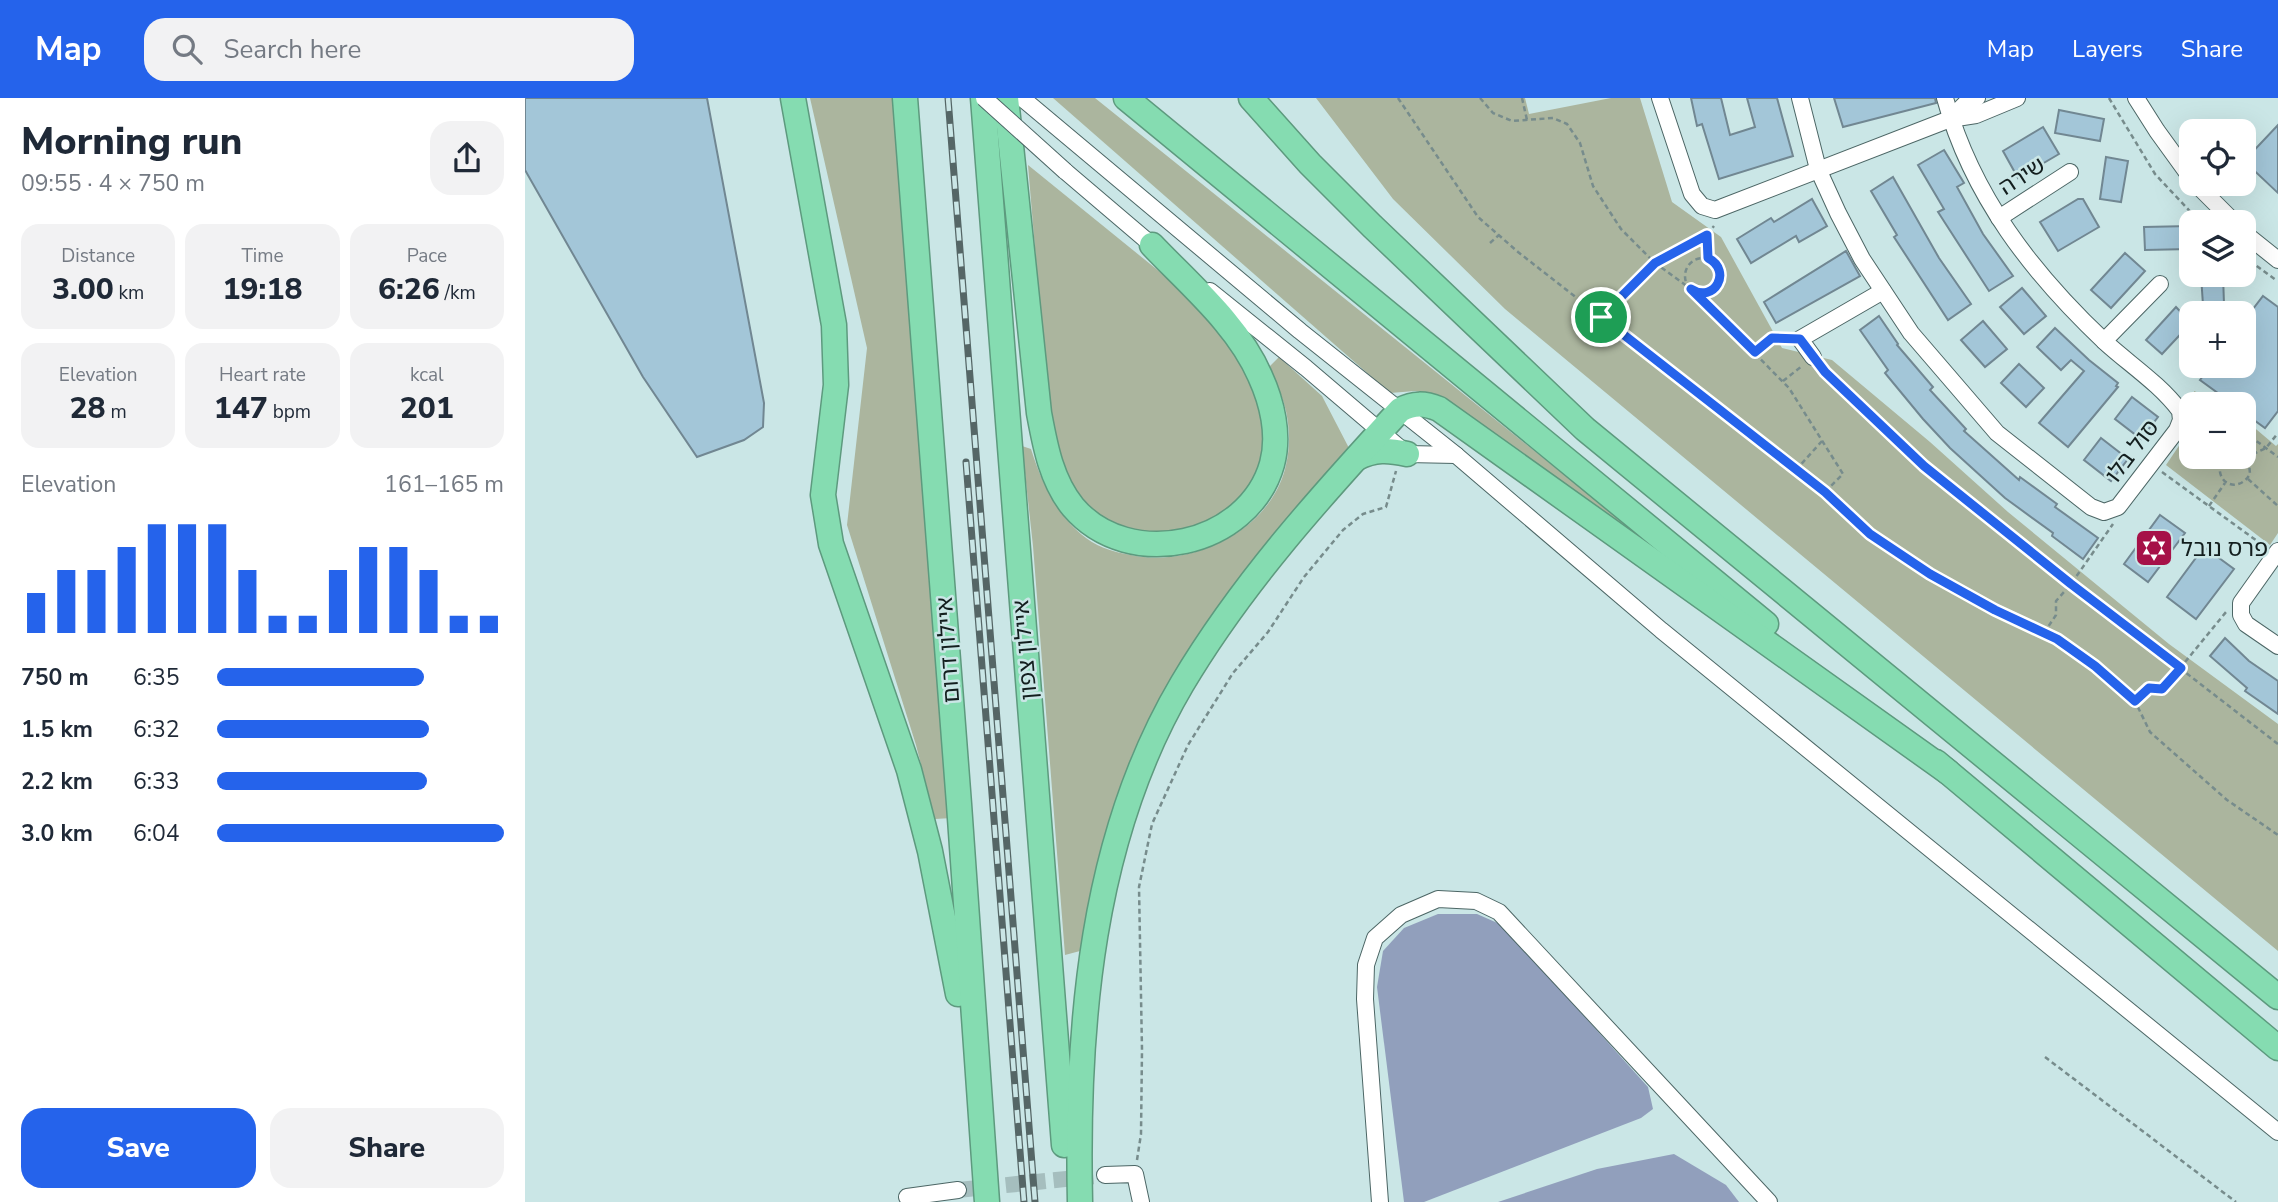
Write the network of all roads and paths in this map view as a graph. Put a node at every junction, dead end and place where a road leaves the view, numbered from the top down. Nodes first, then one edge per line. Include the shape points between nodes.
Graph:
1 (793, 98) edge
2 (905, 98) edge
3 (983, 98) edge
4 (1006, 98) edge
5 (1022, 98) edge
6 (1126, 98) edge
7 (1251, 98) edge
8 (1398, 98) edge
9 (1481, 98) edge
10 (1522, 98) edge
11 (1660, 98) edge
12 (1800, 98) edge
13 (1945, 98) edge
14 (1977, 98) edge
15 (2017, 98) edge
16 (2109, 98) edge
17 (2136, 98) edge
18 (1950, 119) junction
19 (1527, 120) junction
20 (2179, 161) edge
21 (1818, 169) junction
22 (2070, 172) dead end
23 (2208, 196) edge
24 (1722, 208) junction
25 (2189, 210) edge
26 (2222, 210) edge
27 (1999, 218) junction
28 (1499, 235) junction
29 (1707, 235) junction
30 (2256, 242) edge
31 (1490, 243) dead end
32 (1152, 245) junction
33 (1708, 258) junction
34 (2278, 260) edge
35 (1655, 263) junction
36 (2256, 266) edge
37 (2276, 281) edge
38 (2160, 284) dead end
39 (1691, 289) junction
40 (1883, 291) junction
41 (1601, 317) junction
42 (1800, 339) junction
43 (2104, 341) junction
44 (1755, 352) junction
45 (1814, 357) junction
46 (1783, 381) junction
47 (1400, 410) junction
48 (1380, 431) junction
49 (2278, 433) edge
50 (1822, 441) junction
51 (2256, 441) edge
52 (2266, 449) junction
53 (2256, 453) edge
54 (1407, 454) junction
55 (1456, 455) junction
56 (2278, 457) edge
57 (1354, 460) junction
58 (2151, 464) junction
59 (2221, 469) edge
60 (2250, 469) edge
61 (1796, 470) junction
62 (2248, 479) junction
63 (2225, 482) junction
64 (1825, 492) junction
65 (2209, 506) junction
66 (2278, 506) edge
67 (2118, 507) junction
68 (2276, 552) edge
69 (2071, 584) junction
70 (2241, 603) junction
71 (2044, 633) junction
72 (2278, 646) edge
73 (2181, 668) junction
74 (1887, 676) junction
75 (2135, 701) junction
76 (2278, 744) edge
77 (1948, 772) junction
78 (2278, 835) edge
79 (2278, 976) edge
80 (2278, 997) edge
81 (2278, 1048) edge
82 (2045, 1057) dead end
83 (978, 1099) junction
84 (2278, 1132) edge
85 (1135, 1174) junction
86 (1105, 1175) tunnel mouth
87 (958, 1190) tunnel mouth
88 (907, 1196) dead end
89 (987, 1202) edge
90 (1069, 1202) edge
91 (1080, 1202) edge
92 (1141, 1202) edge
93 (1380, 1202) edge
94 (1769, 1202) edge
95 (2235, 1202) edge

1 - 83 highway via 834,325 837,385 823,495 831,544 921,812
2 - 83 highway, איילון דרום
3 - 32 street, bridge
3 - 90 highway, איילון צפון
4 - 32 highway via 1039,413 1050,464 1065,496 1096,529 1156,545 1207,534 1234,518 1257,494 1269,472 1275,432 1271,404 1252,359 1220,315
5 - 47 street
6 - 77 highway
7 - 74 highway via 1310,164 1585,429
8 - 28 path via 1478,217
9 - 19 path via 1493,113 1512,121
10 - 19 path
11 - 24 street via 1692,194 1702,206
12 - 21 street, סול בלו
13 - 18 street, סול בלו
14 - 18 street
15 - 18 street via 1976,115
16 - 25 path via 2155,174
17 - 20 street
18 - 21 street
18 - 27 street, סול בלו via 1970,170
19 - 35 path via 1553,118 1567,124 1580,143 1593,186 1621,229
21 - 24 street
21 - 40 street, סול בלו
22 - 27 street, שירה
23 - 26 street
24 - 29 path
27 - 43 street, סול בלו via 2045,281
28 - 31 path
28 - 41 path
29 - 33 path
29 - 35 path
30 - 34 street
32 - 48 street
33 - 39 path via 1696,259 1687,267 1685,279
33 - 39 path via 1718,266 1720,282 1707,293
35 - 39 path
35 - 41 path
36 - 37 path
38 - 43 street
39 - 44 path
40 - 42 street
40 - 67 street, סול בלו via 1911,334 1997,433 2091,507 2104,512
41 - 61 path
42 - 44 path via 1772,338
42 - 45 street
43 - 58 street, סול בלו via 2180,411 2177,430
44 - 46 path
45 - 46 path
45 - 69 path via 1924,466
46 - 50 path
47 - 48 highway
47 - 55 street
47 - 77 highway via 1420,404 1439,409
48 - 54 street
48 - 57 highway
49 - 52 path
50 - 61 path
50 - 64 path via 1843,474
51 - 52 path
52 - 53 path
52 - 56 path
54 - 55 street
54 - 57 highway via 1386,450
54 - 85 path via 1395,472 1386,507 1363,514 1343,530 1233,673 1188,745 1152,824 1139,887 1141,1134
55 - 84 street via 1661,630
57 - 91 highway via 1225,618 1160,724 1139,775 1114,846 1087,992 1079,1105
58 - 65 path
58 - 67 street, סול בלו
59 - 63 path
60 - 62 path
61 - 64 path
62 - 63 path via 2236,485
62 - 66 path
63 - 65 path
64 - 71 path via 1870,534 1930,574
65 - 68 path
67 - 69 path via 2111,528
68 - 70 street
69 - 71 path via 2056,601 2056,615
69 - 73 path
70 - 72 street via 2246,624
70 - 73 path via 2223,613
71 - 75 path via 2095,666
73 - 75 path via 2162,689 2149,688
73 - 76 path
74 - 79 highway
74 - 80 highway
75 - 78 path via 2150,732 2227,800
77 - 81 highway
82 - 95 path
83 - 89 highway, איילון דרום
85 - 86 street
85 - 92 street
87 - 88 street
93 - 94 street via 1366,965 1375,938 1401,915 1438,900 1476,901 1499,912

